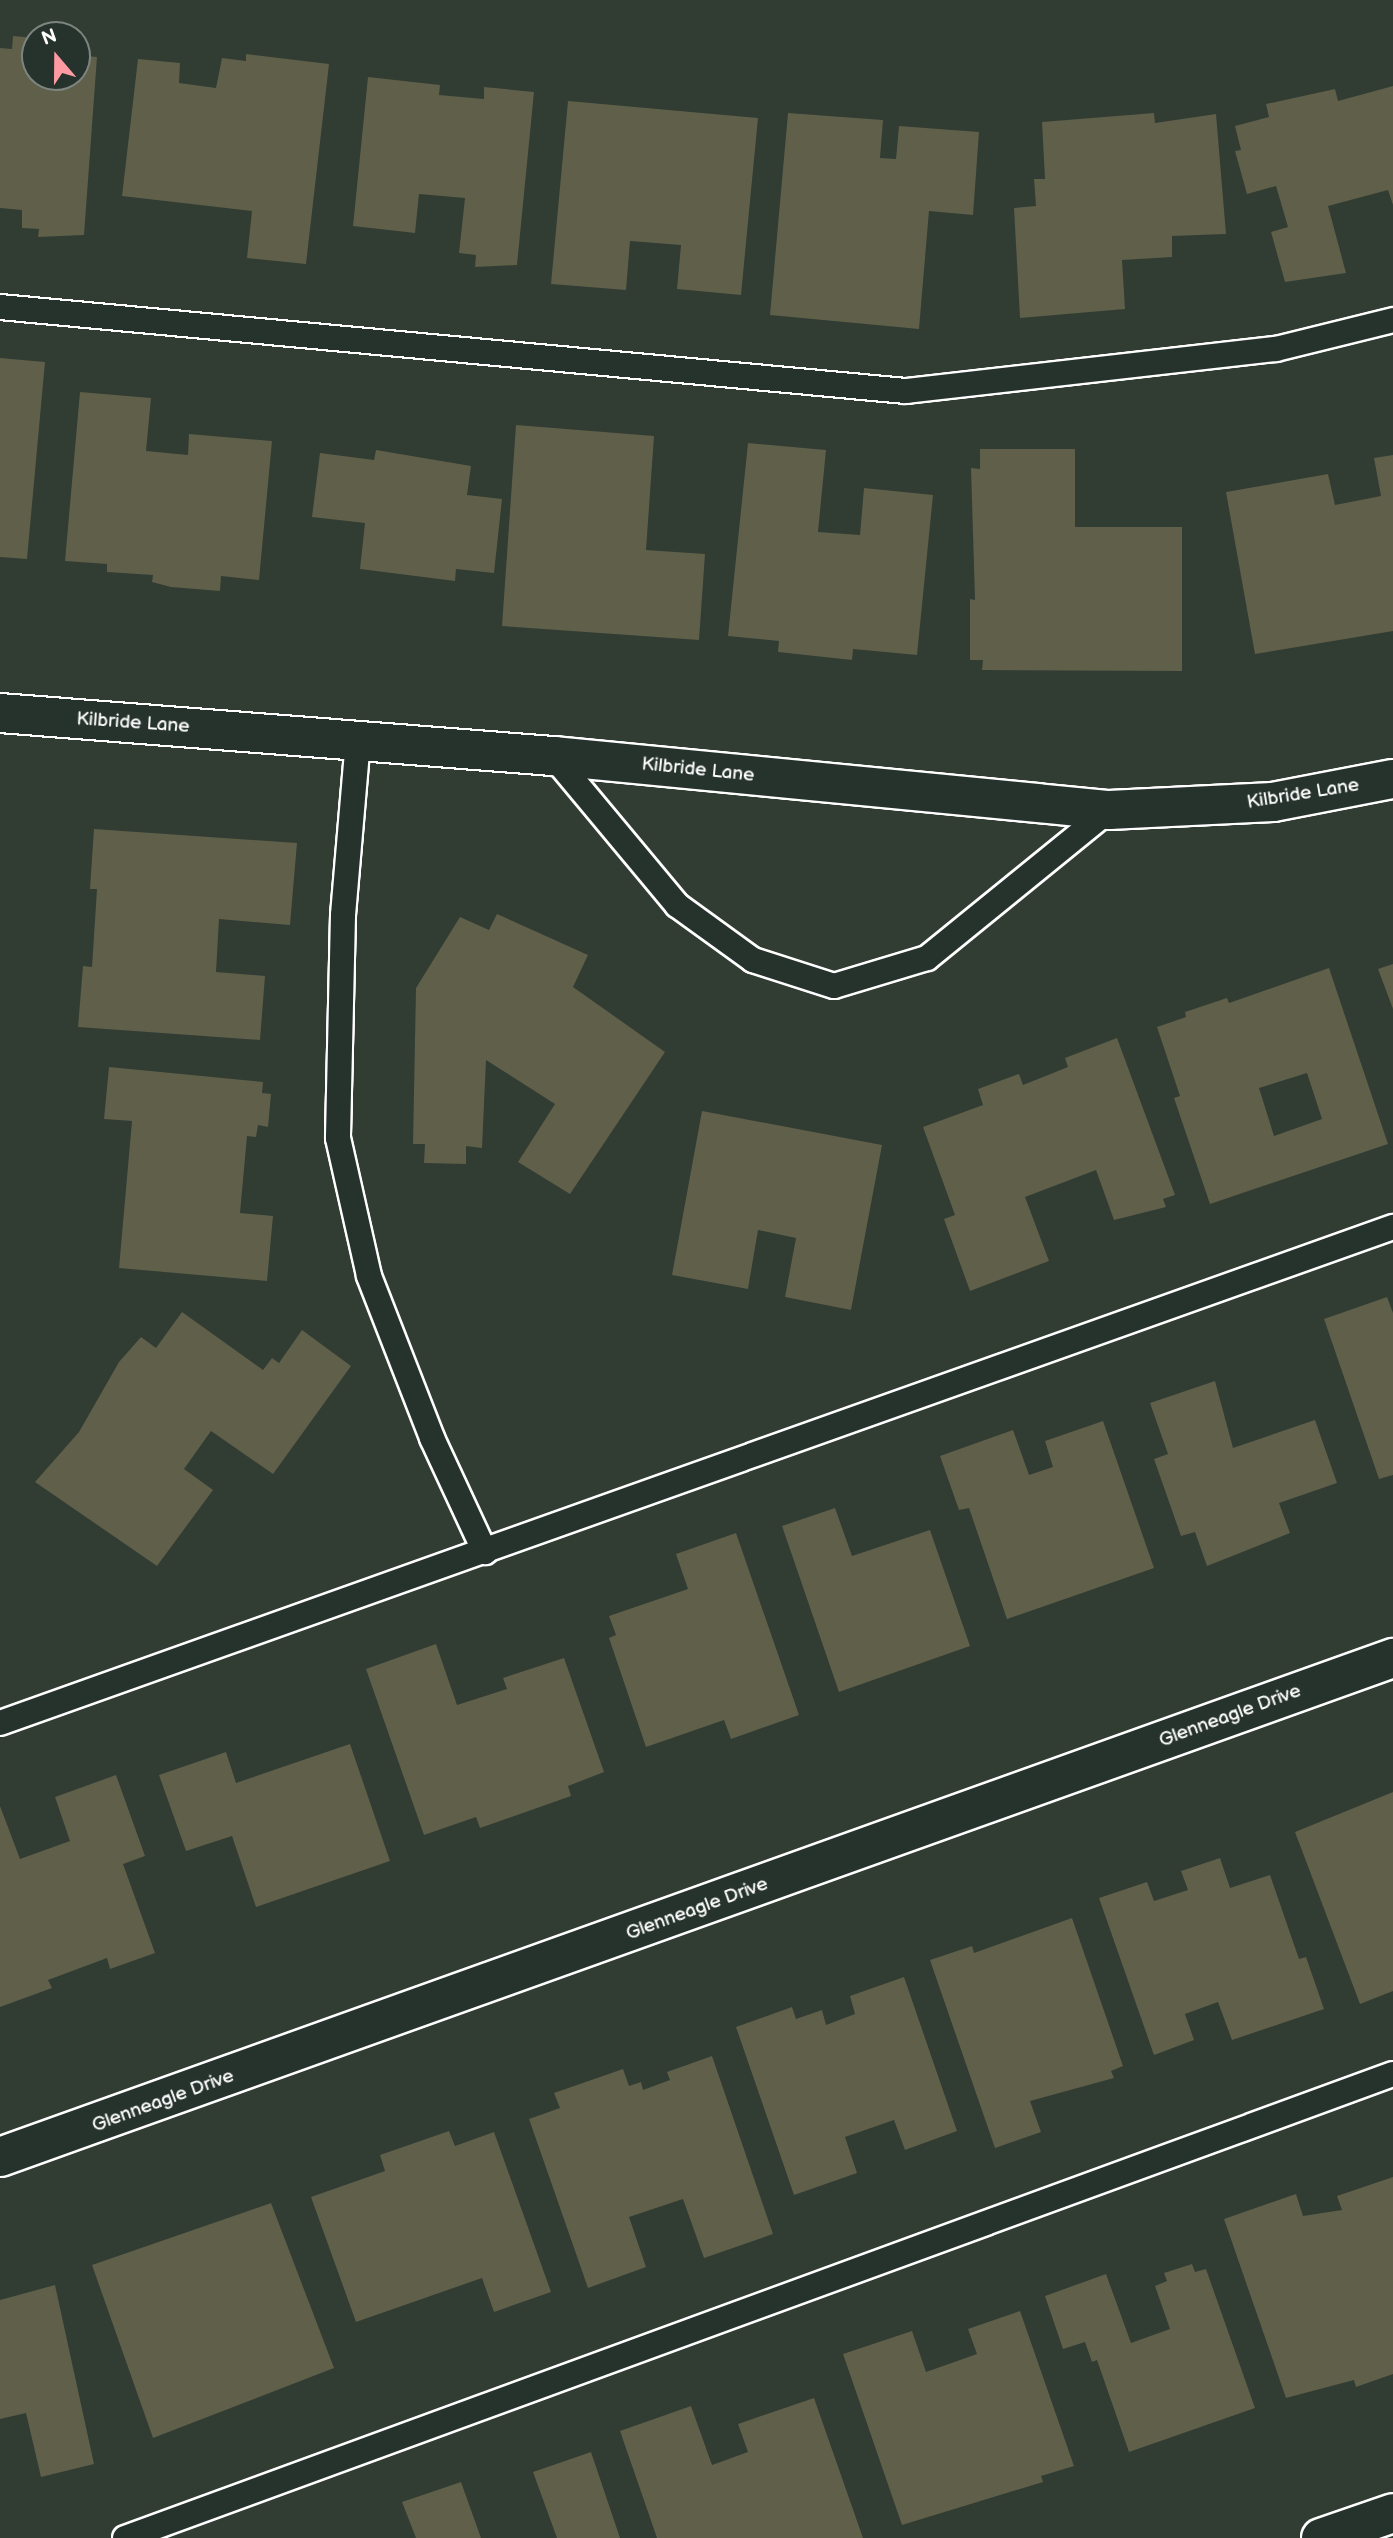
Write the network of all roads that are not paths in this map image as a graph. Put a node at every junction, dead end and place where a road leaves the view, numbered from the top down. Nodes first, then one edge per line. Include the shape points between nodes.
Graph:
1 (0, 307) edge
2 (1393, 320) edge
3 (0, 713) edge
4 (358, 740) junction
5 (553, 756) junction
6 (1393, 779) edge
7 (1109, 810) junction
8 (1393, 1227) edge
9 (485, 1552) junction
10 (1393, 1658) edge
11 (0, 1723) edge
12 (1393, 2074) edge
13 (0, 2157) edge
14 (1393, 2513) edge
15 (125, 2538) edge
16 (1321, 2538) edge

1 - 2 lane via 906,391 1276,349
3 - 4 street, Kilbride Lane
4 - 5 street, Kilbride Lane
4 - 9 lane via 343,915 338,1138 369,1276 432,1437
5 - 7 street, Kilbride Lane
5 - 7 lane via 677,905 753,960 834,986 927,958
6 - 7 street, Kilbride Lane via 1273,802
8 - 9 lane
9 - 11 lane
10 - 13 street, Glenneagle Drive
12 - 15 lane
14 - 16 street

